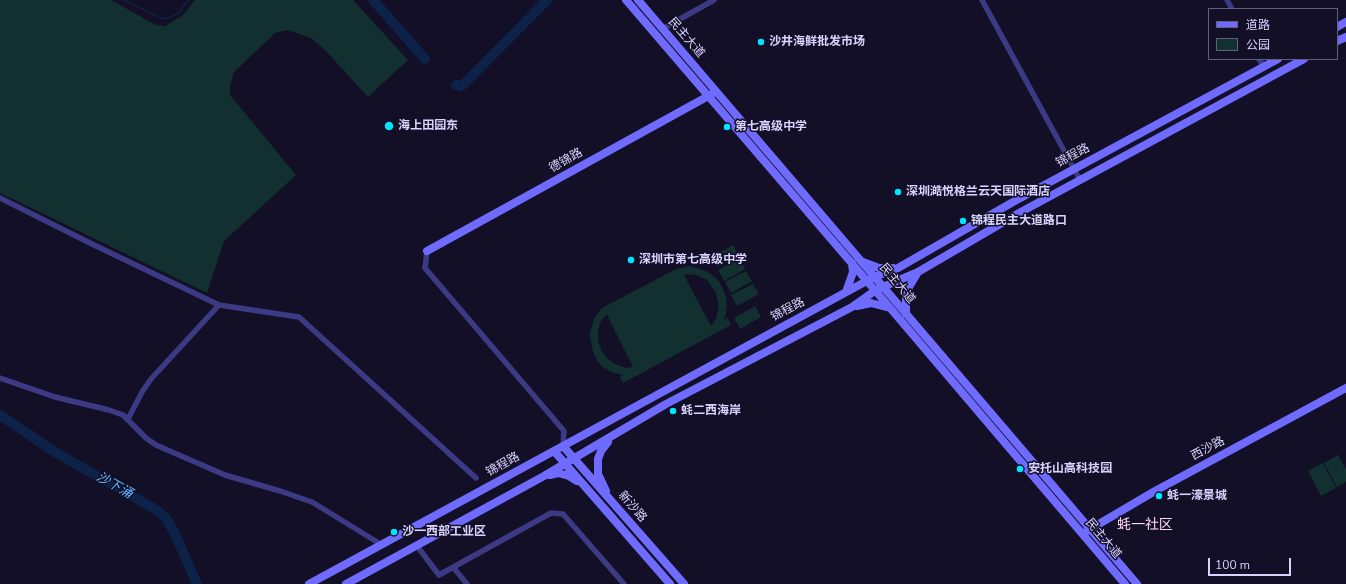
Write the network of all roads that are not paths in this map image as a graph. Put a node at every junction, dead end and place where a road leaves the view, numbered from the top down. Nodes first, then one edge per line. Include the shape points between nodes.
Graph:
1 (626, 0) edge
2 (638, 0) edge
3 (714, 0) edge
4 (982, 0) edge
5 (662, 29) junction
6 (1260, 60) edge
7 (1276, 60) edge
8 (1302, 60) edge
9 (1264, 67) junction
10 (712, 94) junction
11 (1074, 169) junction
12 (1080, 180) junction
13 (0, 198) edge
14 (427, 250) joint
15 (862, 261) junction
16 (852, 263) junction
17 (898, 268) junction
18 (918, 272) junction
19 (871, 279) junction
20 (879, 289) junction
21 (846, 292) junction
22 (219, 305) junction
23 (852, 307) junction
24 (891, 309) junction
25 (906, 314) junction
26 (0, 378) edge
27 (1346, 388) edge
28 (128, 419) junction
29 (611, 438) junction
30 (563, 446) junction
31 (554, 451) junction
32 (574, 458) junction
33 (565, 463) junction
34 (546, 475) junction
35 (476, 478) dead end
36 (584, 486) junction
37 (611, 501) junction
38 (1090, 529) junction
39 (1083, 534) junction
40 (382, 545) junction
41 (416, 546) junction
42 (453, 567) junction
43 (309, 584) edge
44 (346, 584) edge
45 (467, 584) edge
46 (624, 584) edge
47 (670, 584) edge
48 (684, 584) edge
49 (1125, 584) edge
50 (1137, 584) edge

1 - 10 main road, 民主大道
2 - 5 main road, 民主大道
3 - 5 street
4 - 11 street
5 - 10 main road, 民主大道
6 - 9 street
7 - 9 main road, 锦程路
8 - 12 main road, 锦程路
9 - 11 main road, 锦程路
10 - 14 main road, 德锦路
10 - 15 main road, 民主大道
10 - 16 main road, 民主大道
11 - 12 street
11 - 17 main road, 锦程路
12 - 18 main road, 锦程路
13 - 22 street
14 - 30 street via 425,268 564,431
15 - 17 main road via 879,268
15 - 19 main road, 民主大道
16 - 19 main road, 民主大道
16 - 21 main road via 853,272
17 - 19 main road, 锦程路
18 - 20 main road, 锦程路
18 - 25 main road via 909,287
19 - 20 main road, 民主大道
19 - 21 main road, 锦程路
20 - 23 main road, 锦程路
20 - 24 main road, 民主大道
20 - 25 main road, 民主大道
21 - 30 main road, 锦程路
22 - 28 street via 151,379
22 - 35 street via 300,317
23 - 24 main road via 871,303
23 - 29 main road, 锦程路 via 666,404
24 - 39 main road, 民主大道
25 - 38 main road, 民主大道
26 - 28 street via 55,397 110,410
27 - 38 main road, 西沙路
28 - 40 street via 156,445 225,475 312,502
29 - 32 main road, 锦程路
29 - 37 main road via 598,459 598,474
30 - 31 main road, 锦程路
30 - 32 main road, 新沙路
31 - 33 main road, 新沙路
31 - 40 main road, 锦程路
32 - 33 main road, 锦程路
32 - 37 main road, 新沙路
33 - 34 main road, 锦程路
33 - 36 main road, 新沙路
34 - 36 main road via 558,473 569,476
34 - 41 main road, 锦程路
36 - 47 main road, 新沙路
37 - 48 main road, 新沙路
38 - 39 main road, 西沙路
38 - 50 main road, 民主大道
39 - 49 main road, 民主大道
40 - 43 main road, 锦程路
41 - 42 street via 439,575
41 - 44 main road, 锦程路
42 - 45 street
42 - 46 street via 552,513 563,514

